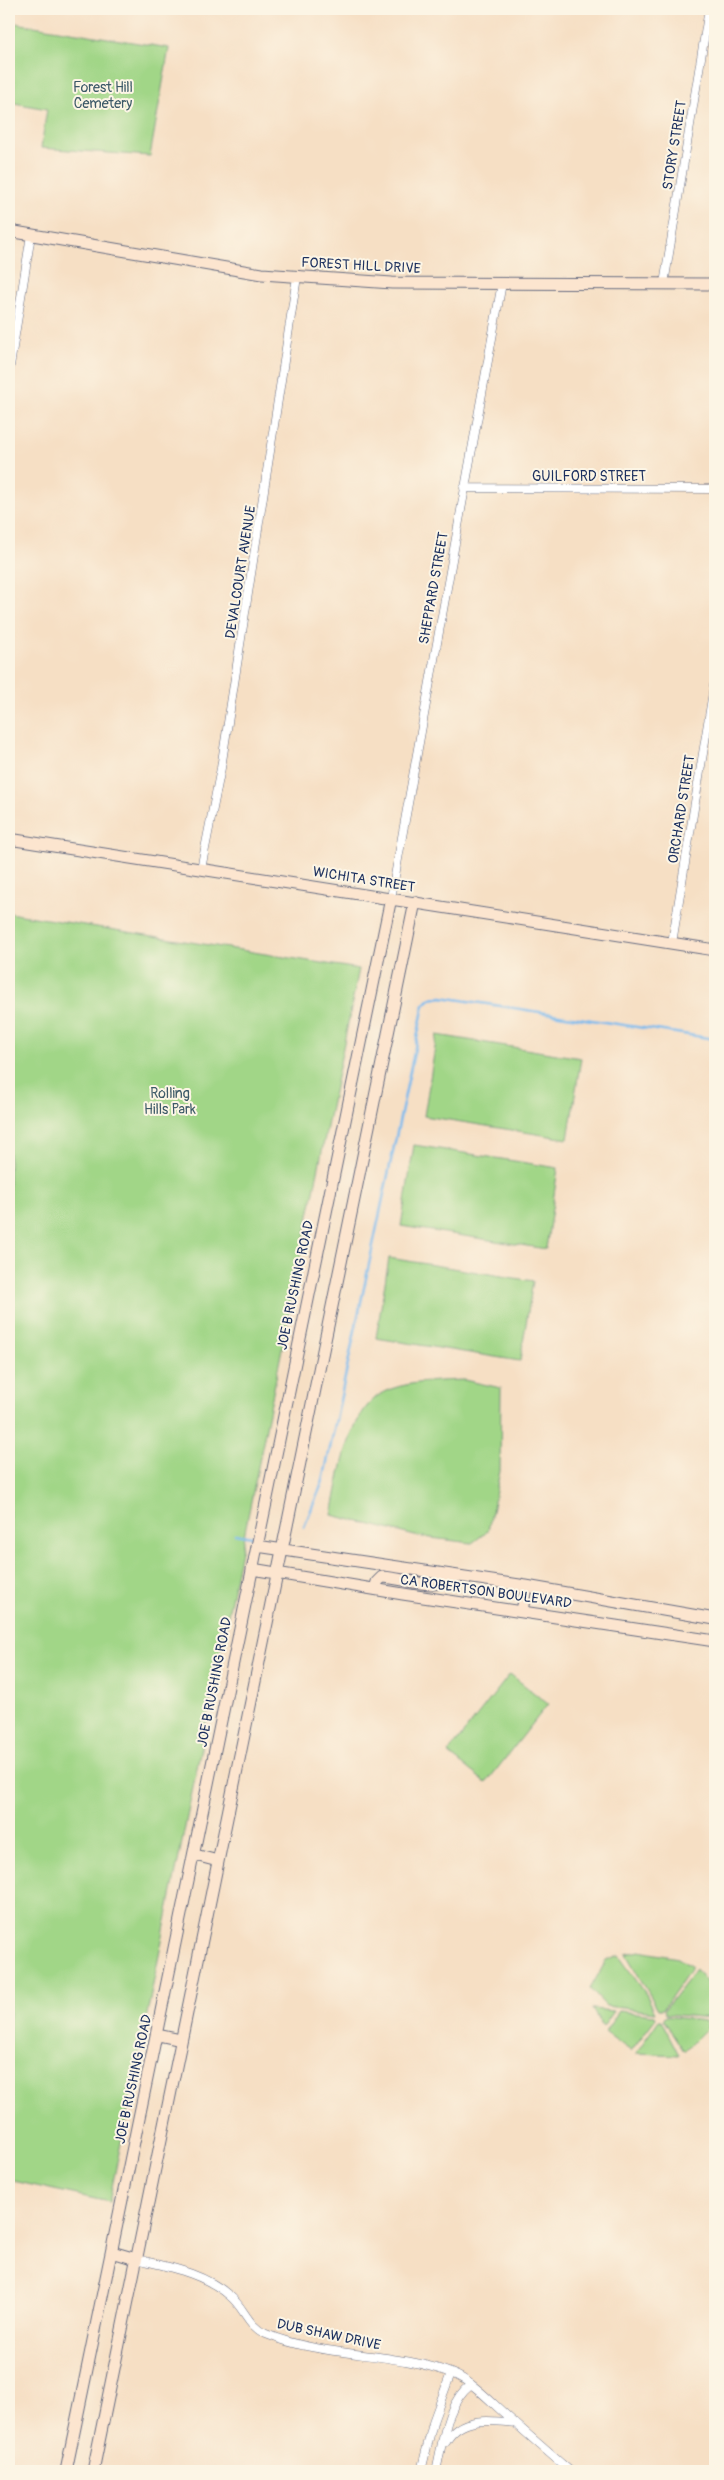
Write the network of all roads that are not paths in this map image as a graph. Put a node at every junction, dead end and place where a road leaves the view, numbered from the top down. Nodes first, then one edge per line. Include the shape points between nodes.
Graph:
1 (709, 9) edge
2 (9, 231) edge
3 (31, 235) junction
4 (297, 277) junction
5 (502, 283) junction
6 (664, 284) junction
7 (715, 284) edge
8 (9, 372) edge
9 (464, 488) junction
10 (715, 489) edge
11 (715, 680) edge
12 (9, 839) edge
13 (201, 869) junction
14 (391, 898) junction
15 (415, 902) junction
16 (672, 943) junction
17 (715, 950) edge
18 (257, 1546) junction
19 (282, 1550) junction
20 (252, 1569) junction
21 (278, 1573) junction
22 (456, 1576) junction
23 (526, 1586) junction
24 (375, 1589) junction
25 (655, 1609) junction
26 (522, 1612) junction
27 (715, 1619) edge
28 (652, 1631) junction
29 (715, 1641) edge
30 (195, 1855) junction
31 (218, 1861) junction
32 (158, 2035) junction
33 (181, 2040) junction
34 (112, 2252) junction
35 (136, 2259) junction
36 (450, 2373) junction
37 (471, 2384) junction
38 (515, 2423) junction
39 (440, 2453) junction
40 (66, 2471) edge
41 (93, 2471) edge
42 (421, 2471) edge
43 (436, 2471) edge
44 (570, 2471) edge

1 - 6 street, STORY STREET
2 - 3 street, FOREST HILL DRIVE
3 - 4 street, FOREST HILL DRIVE
3 - 8 street
4 - 5 street, FOREST HILL DRIVE via 392,283
4 - 13 street, DEVALCOURT AVENUE via 223,758
5 - 6 street, FOREST HILL DRIVE
5 - 9 street, SHEPPARD STREET
6 - 7 street, FOREST HILL DRIVE
9 - 10 street, GUILFORD STREET
9 - 14 street, SHEPPARD STREET
11 - 16 street, ORCHARD STREET
12 - 13 street, WICHITA STREET
13 - 14 street, WICHITA STREET
14 - 15 street, WICHITA STREET
14 - 18 street, JOE B RUSHING ROAD
15 - 16 street, WICHITA STREET
15 - 19 street
16 - 17 street, WICHITA STREET
18 - 19 street, CA ROBERTSON BOULEVARD
18 - 20 street, JOE B RUSHING ROAD
19 - 21 street
19 - 22 street, CA ROBERTSON BOULEVARD
20 - 21 street, CA ROBERTSON BOULEVARD
20 - 30 street, JOE B RUSHING ROAD
21 - 24 street, CA ROBERTSON BOULEVARD
21 - 31 street
22 - 23 street, CA ROBERTSON BOULEVARD
22 - 24 street via 439,1586 382,1577
23 - 25 street, CA ROBERTSON BOULEVARD
23 - 26 street
24 - 26 street, CA ROBERTSON BOULEVARD
25 - 27 street, CA ROBERTSON BOULEVARD
25 - 28 street
26 - 28 street, CA ROBERTSON BOULEVARD
28 - 29 street, CA ROBERTSON BOULEVARD
30 - 31 street
30 - 32 street, JOE B RUSHING ROAD
31 - 33 street
32 - 33 street
32 - 34 street, JOE B RUSHING ROAD
33 - 35 street
34 - 35 street
34 - 40 street, JOE B RUSHING ROAD
35 - 36 street, DUB SHAW DRIVE via 214,2283 232,2297 249,2321 263,2333 290,2342
35 - 41 street
36 - 37 street, DUB SHAW DRIVE
36 - 42 street
37 - 38 street, DUB SHAW DRIVE
37 - 39 street via 461,2392 455,2404
38 - 39 street via 468,2422 451,2434
38 - 44 street, DUB SHAW DRIVE
39 - 43 street

